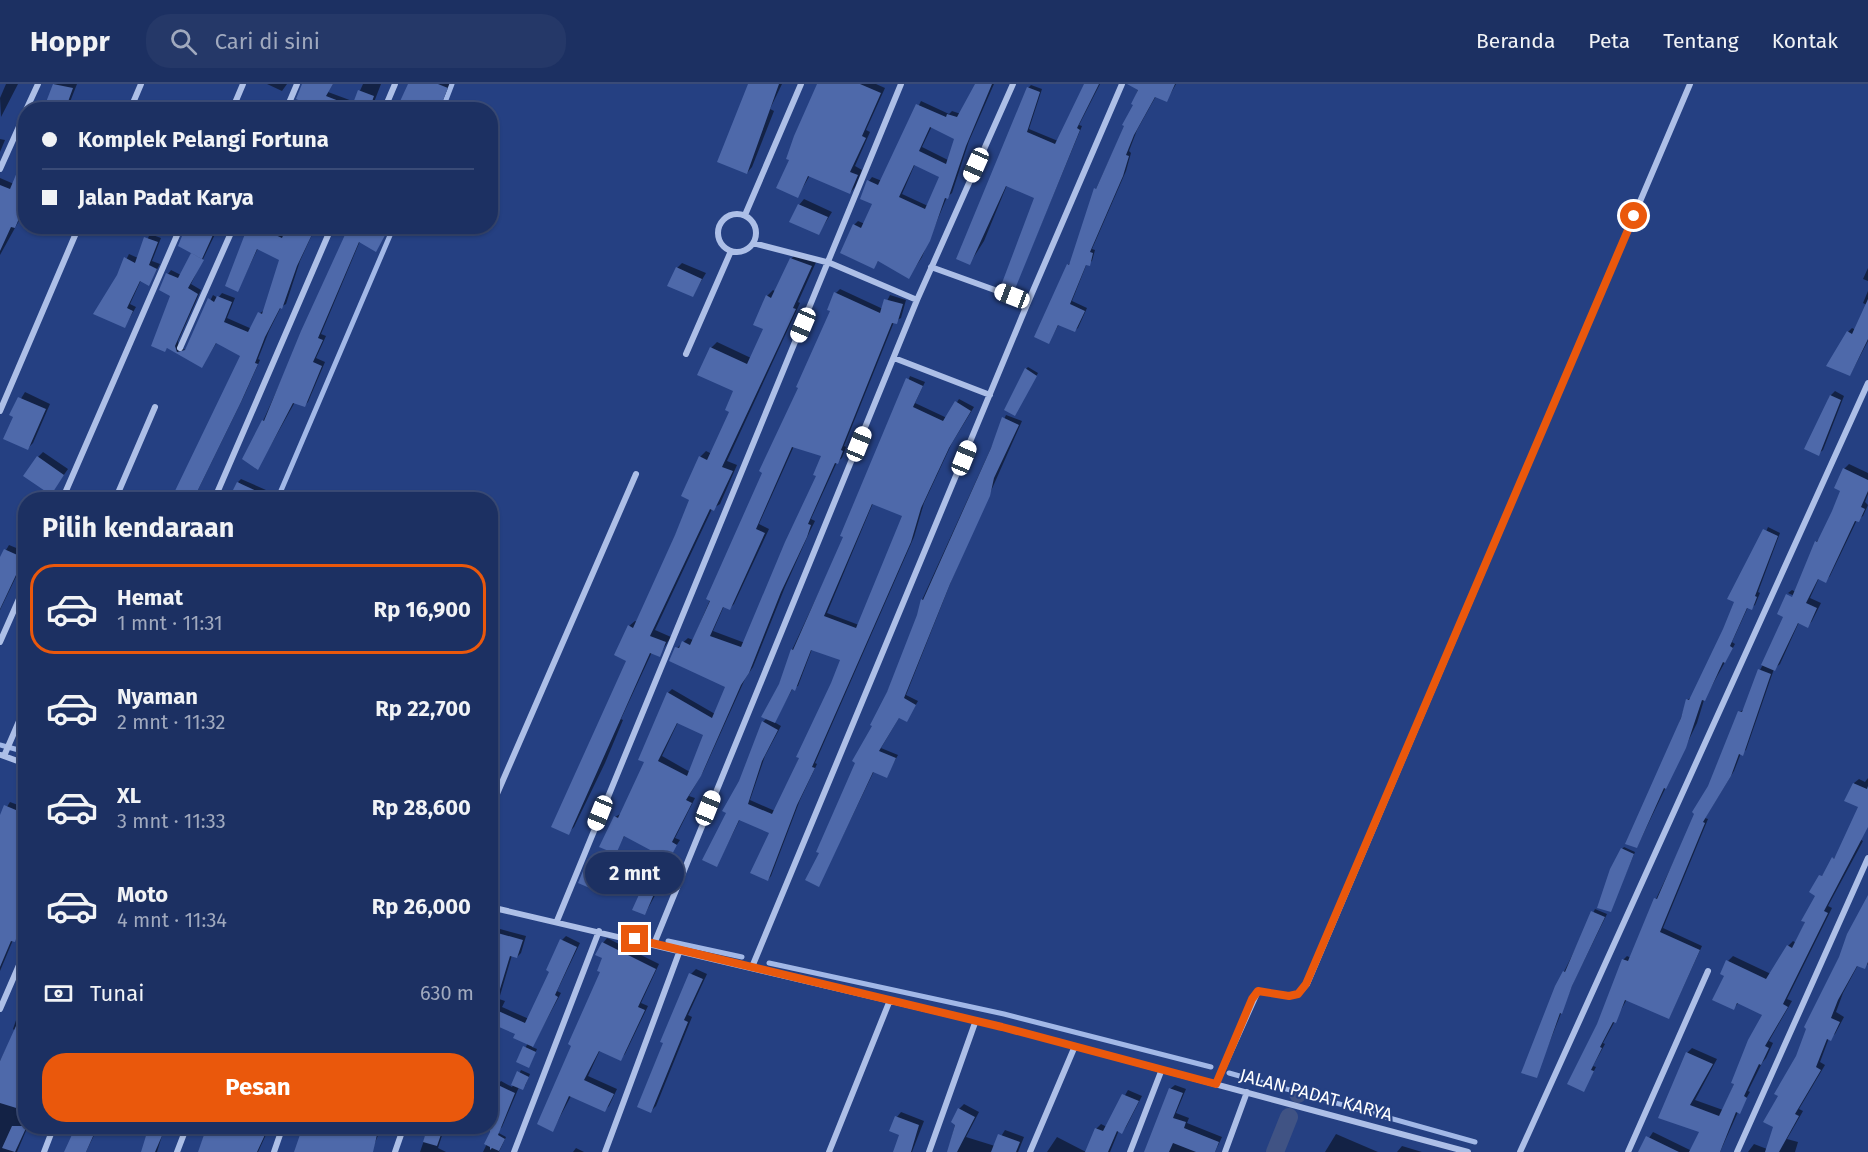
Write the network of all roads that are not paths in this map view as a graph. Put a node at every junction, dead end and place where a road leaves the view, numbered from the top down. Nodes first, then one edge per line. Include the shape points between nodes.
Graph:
1 (38, 84) edge
2 (141, 84) edge
3 (243, 84) edge
4 (297, 84) edge
5 (394, 84) edge
6 (801, 84) edge
7 (901, 84) edge
8 (1013, 84) edge
9 (1122, 84) edge
10 (1690, 84) edge
11 (30, 102) edge
12 (133, 102) edge
13 (235, 102) edge
14 (289, 102) edge
15 (387, 102) edge
16 (18, 128) edge
17 (0, 169) edge
18 (745, 215) junction
19 (76, 234) edge
20 (178, 234) edge
21 (230, 234) edge
22 (329, 234) edge
23 (753, 243) junction
24 (731, 251) junction
25 (830, 263) junction
26 (932, 267) junction
27 (917, 300) junction
28 (1028, 302) junction
29 (180, 348) dead end
30 (686, 354) dead end
31 (894, 358) junction
32 (1868, 383) edge
33 (990, 395) junction
34 (154, 407) dead end
35 (0, 411) edge
36 (636, 474) dead end
37 (65, 492) edge
38 (118, 492) edge
39 (217, 492) edge
40 (18, 601) edge
41 (0, 642) edge
42 (18, 722) edge
43 (2, 755) edge
44 (18, 761) edge
45 (498, 792) edge
46 (1868, 858) edge
47 (498, 909) edge
48 (557, 921) junction
49 (599, 931) junction
50 (654, 944) junction
51 (680, 951) junction
52 (18, 967) edge
53 (752, 967) junction
54 (1708, 971) dead end
55 (890, 1000) junction
56 (0, 1009) edge
57 (976, 1020) junction
58 (1075, 1046) junction
59 (1162, 1069) junction
60 (1216, 1084) junction
61 (1247, 1092) junction
62 (51, 1134) edge
63 (184, 1134) edge
64 (280, 1134) edge
65 (401, 1134) edge
66 (1443, 1144) junction
67 (44, 1152) edge
68 (177, 1152) edge
69 (274, 1152) edge
70 (395, 1152) edge
71 (514, 1152) edge
72 (604, 1152) edge
73 (829, 1152) edge
74 (929, 1152) edge
75 (1030, 1152) edge
76 (1131, 1152) edge
77 (1225, 1152) edge
78 (1440, 1152) edge
79 (1468, 1152) edge
80 (1520, 1152) edge
81 (1628, 1152) edge
82 (1737, 1152) edge

1 - 11 street
2 - 12 street
3 - 13 street
4 - 14 street
5 - 15 street
6 - 18 street
7 - 25 street
8 - 26 street
9 - 28 street
10 - 60 street via 1306,984 1298,994 1289,996 1258,991
16 - 17 street
18 - 23 street via 755,227
18 - 24 street via 732,214 718,226 721,244
19 - 35 street
20 - 37 street
21 - 29 street
22 - 39 street
23 - 24 street via 743,251
23 - 25 street
24 - 30 street
25 - 27 street
25 - 48 street via 723,513
26 - 27 street
26 - 28 street
27 - 31 street
28 - 33 street
31 - 33 street
31 - 50 street
32 - 80 street
33 - 53 street
34 - 38 street
36 - 45 street
40 - 41 street
42 - 43 street
43 - 44 street
46 - 82 street
47 - 48 street, JALAN PADAT KARYA
48 - 49 street, JALAN PADAT KARYA
49 - 50 street, JALAN PADAT KARYA
49 - 71 street
50 - 51 street, JALAN PADAT KARYA
51 - 53 street, JALAN PADAT KARYA
51 - 72 street
52 - 56 street
53 - 55 street, JALAN PADAT KARYA
54 - 81 street
55 - 57 street, JALAN PADAT KARYA
55 - 73 street
57 - 58 street, JALAN PADAT KARYA
57 - 74 street
58 - 59 street, JALAN PADAT KARYA
58 - 75 street
59 - 60 street, JALAN PADAT KARYA
59 - 76 street
60 - 61 street, JALAN PADAT KARYA
61 - 66 street, JALAN PADAT KARYA
61 - 77 street
62 - 67 street
63 - 68 street
64 - 69 street
65 - 70 street
66 - 78 street
66 - 79 street, JALAN PADAT KARYA

